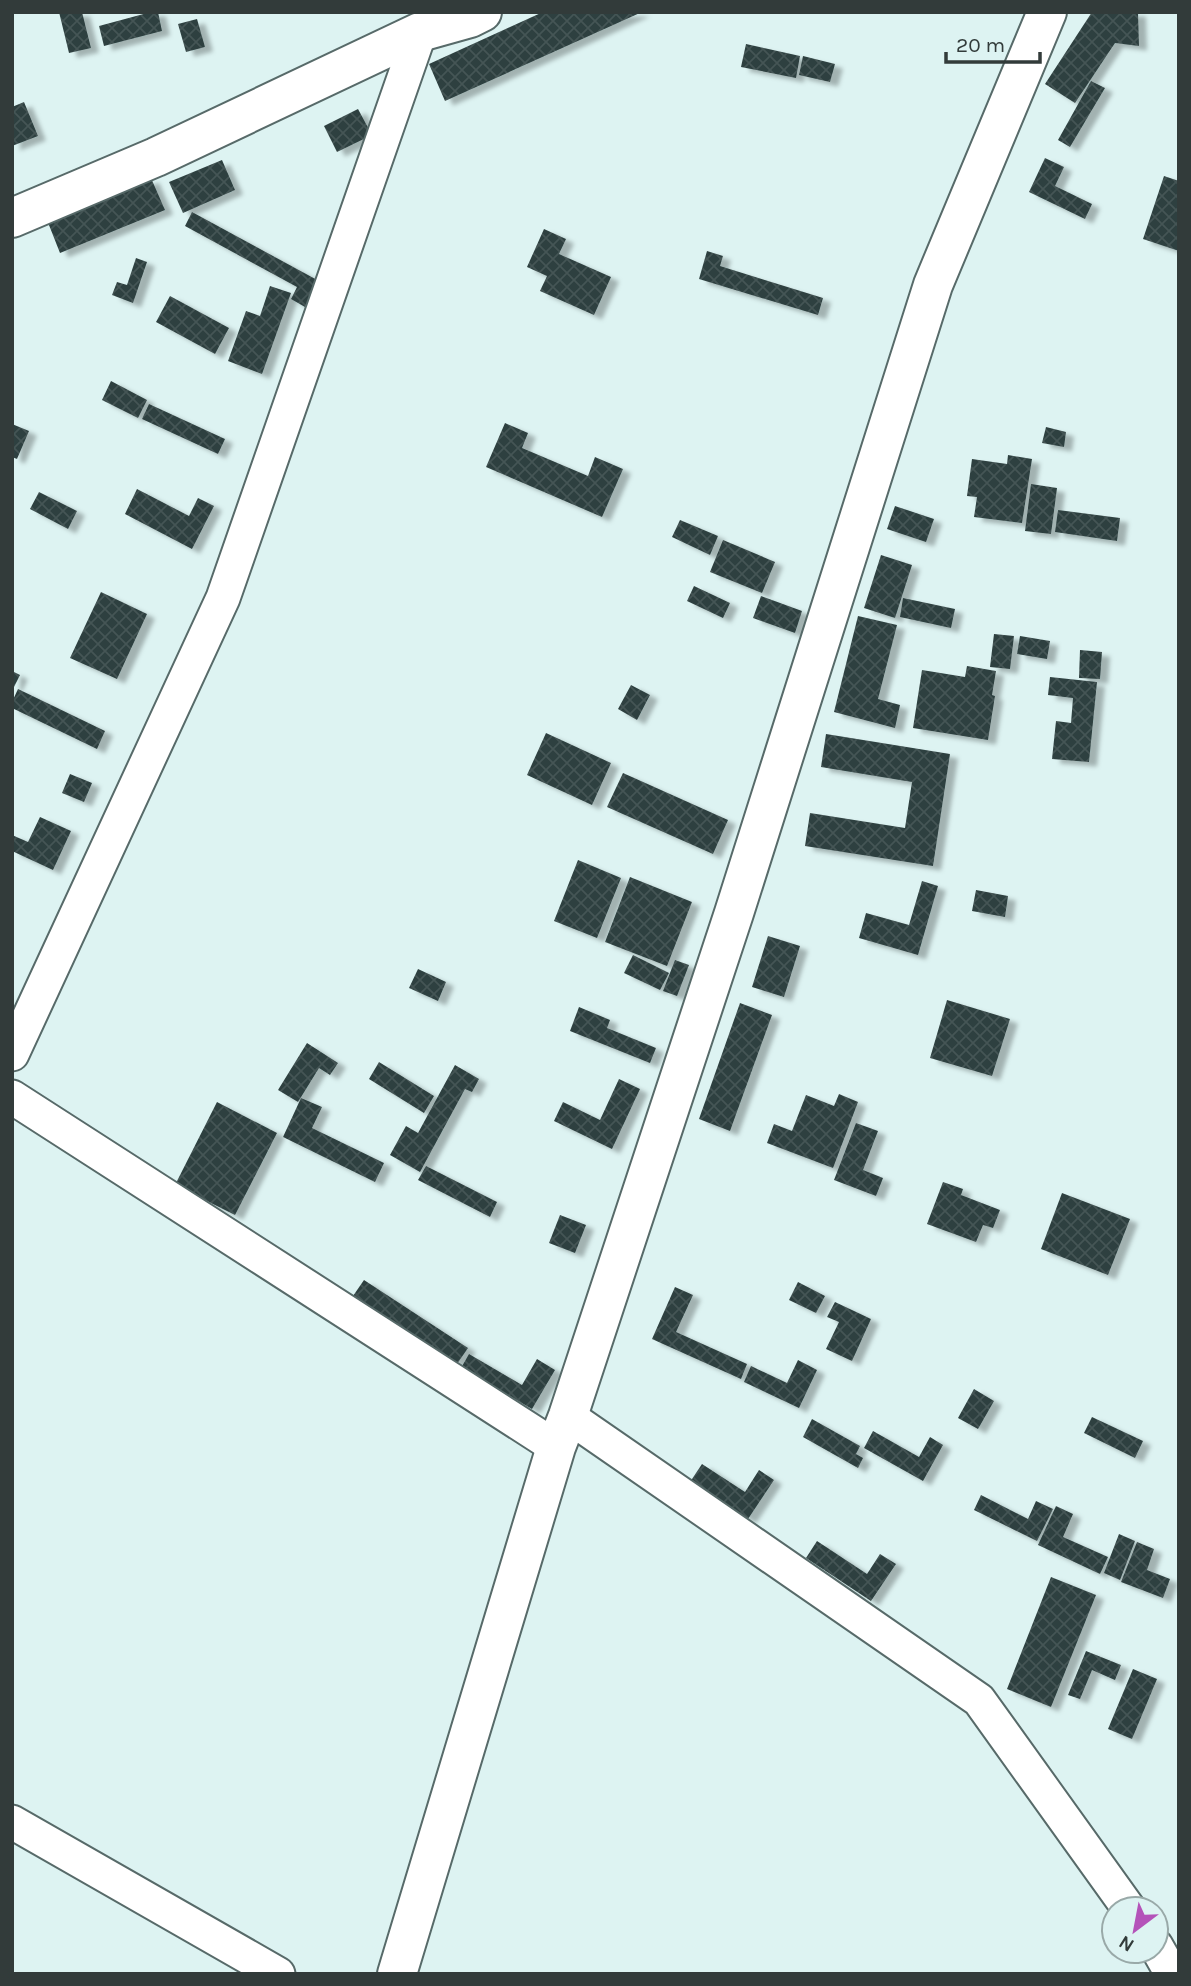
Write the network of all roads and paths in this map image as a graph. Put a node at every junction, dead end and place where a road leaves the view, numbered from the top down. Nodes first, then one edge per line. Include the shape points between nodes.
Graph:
1 (1047, 12) edge
2 (474, 14) edge
3 (420, 32) junction
4 (12, 218) edge
5 (12, 1054) edge
6 (12, 1097) edge
7 (562, 1431) junction
8 (12, 1822) edge
9 (1119, 1895) edge
10 (278, 1974) edge
11 (397, 1974) edge

1 - 7 street via 933,285 734,913
2 - 3 street
3 - 4 street via 156,157
3 - 5 street via 223,598
6 - 7 street
7 - 9 street via 979,1700
7 - 11 street
8 - 10 street

